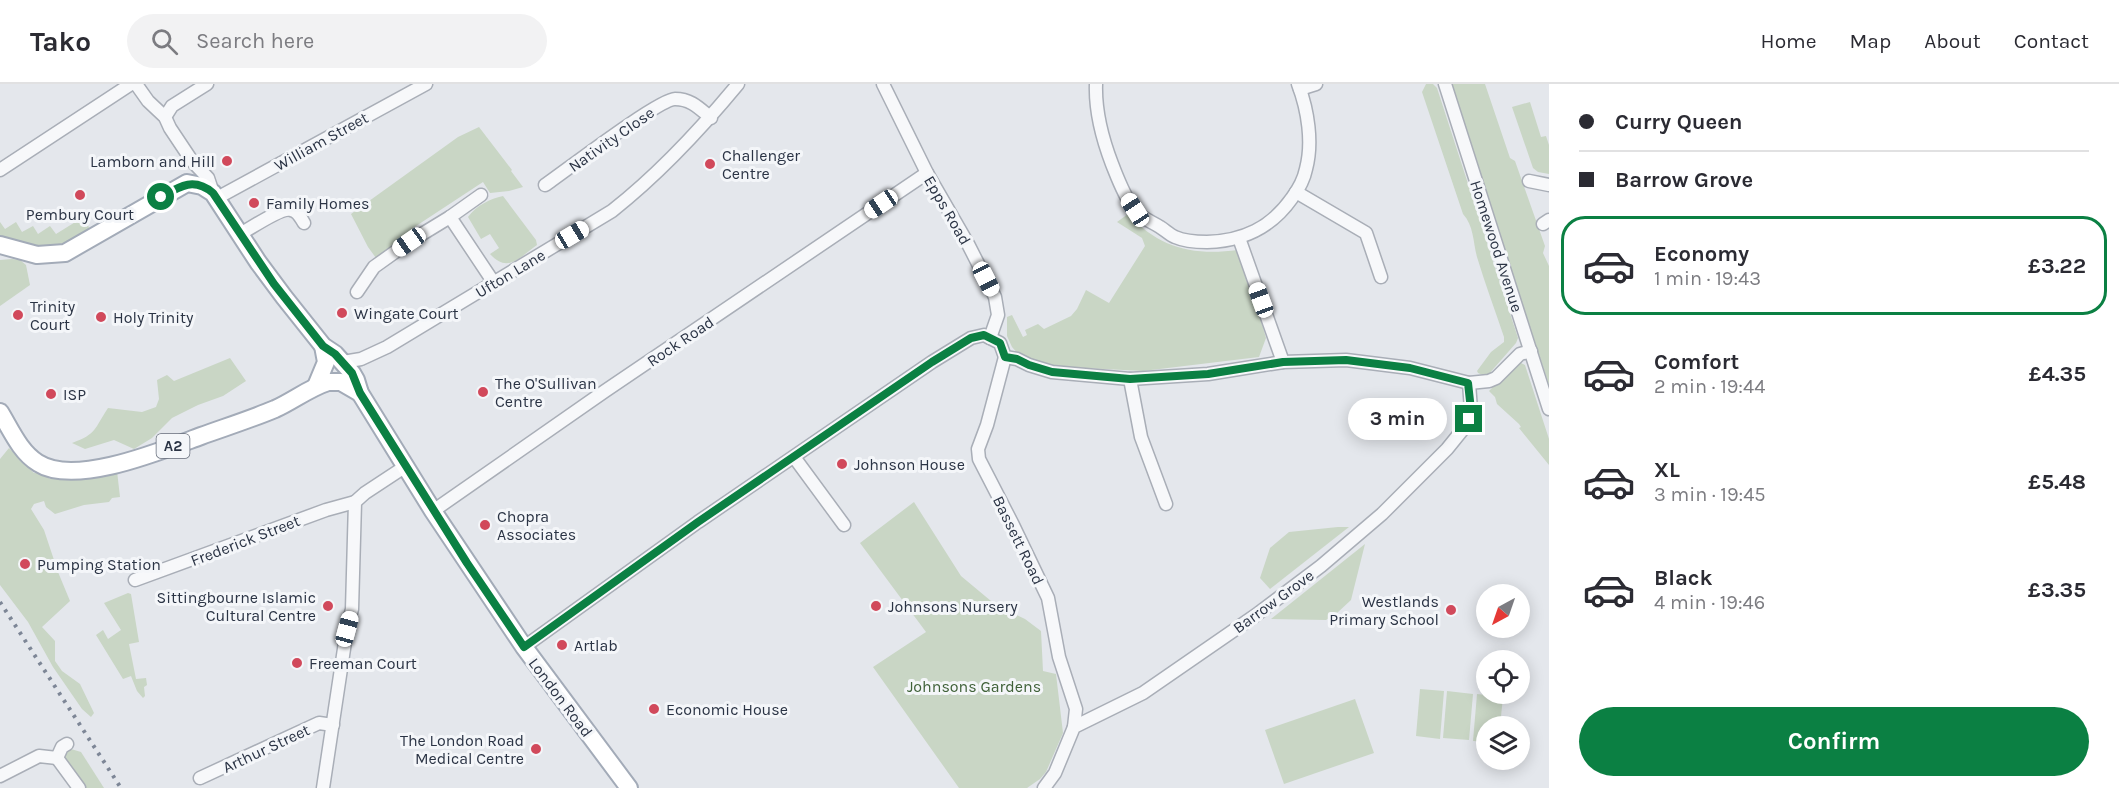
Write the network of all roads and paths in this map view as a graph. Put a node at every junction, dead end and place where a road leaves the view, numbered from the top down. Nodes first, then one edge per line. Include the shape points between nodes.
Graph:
1 (131, 84) edge
2 (136, 84) edge
3 (207, 84) edge
4 (426, 84) edge
5 (738, 84) edge
6 (883, 84) edge
7 (1096, 84) edge
8 (1316, 84) edge
9 (1445, 84) edge
10 (1299, 87) edge
11 (165, 117) junction
12 (711, 118) junction
13 (192, 161) junction
14 (0, 170) edge
15 (927, 173) junction
16 (1529, 181) dead end
17 (187, 183) junction
18 (545, 185) dead end
19 (1549, 185) edge
20 (1296, 192) junction
21 (481, 195) dead end
22 (215, 196) junction
23 (450, 217) junction
24 (304, 222) dead end
25 (240, 234) junction
26 (1239, 238) junction
27 (0, 245) edge
28 (24, 252) junction
29 (0, 255) edge
30 (1381, 277) dead end
31 (494, 283) junction
32 (357, 292) dead end
33 (990, 338) junction
34 (323, 346) junction
35 (1531, 351) junction
36 (1005, 357) junction
37 (343, 362) junction
38 (1283, 362) junction
39 (1130, 379) junction
40 (1468, 383) junction
41 (316, 386) junction
42 (360, 393) junction
43 (1549, 409) edge
44 (0, 412) edge
45 (794, 457) junction
46 (406, 466) junction
47 (355, 502) junction
48 (1166, 504) dead end
49 (434, 511) junction
50 (844, 525) dead end
51 (135, 580) dead end
52 (524, 647) junction
53 (333, 725) junction
54 (1074, 726) junction
55 (67, 744) dead end
56 (57, 758) junction
57 (0, 776) edge
58 (200, 778) dead end
59 (79, 788) edge
60 (323, 788) edge
61 (629, 788) edge
62 (1044, 788) edge

1 - 14 street
2 - 11 street
3 - 11 street via 172,106
4 - 22 street, William Street
5 - 12 street, Ufton Lane
6 - 15 street, Epps Road
7 - 26 street via 1098,120 1108,154 1135,210 1176,237 1199,242
8 - 10 street
9 - 35 street, Homewood Avenue
10 - 20 street via 1310,150
11 - 13 street
12 - 18 street, Nativity Close via 689,101 673,99
12 - 31 street, Ufton Lane via 612,212
13 - 17 street
13 - 22 street via 207,178
15 - 33 street, Epps Road via 995,297 998,315
15 - 49 street, Rock Road
16 - 19 street
17 - 22 main road via 202,186
17 - 28 main road via 65,253
20 - 26 street via 1272,222
20 - 30 street via 1366,233
21 - 23 street
22 - 25 main road
23 - 31 street
23 - 32 street via 374,267
24 - 25 street via 289,209
25 - 34 main road
26 - 38 street
27 - 28 main road
28 - 29 main road
31 - 37 street, Ufton Lane via 380,351
33 - 36 street via 1000,343
33 - 45 street via 971,338
34 - 37 main road
34 - 41 main road via 326,362
35 - 40 street via 1520,354 1496,378
35 - 43 street, Homewood Avenue
36 - 39 street via 1052,372
36 - 54 street, Bassett Road via 978,449 979,459 1048,598 1059,657 1076,709
37 - 42 main road, London Road
38 - 39 street via 1208,374
38 - 40 street via 1375,362
39 - 48 street via 1141,437
40 - 54 street, Barrow Grove via 1471,410 1464,428 1382,514 1247,622 1143,693
41 - 42 main road, A2 via 338,381
41 - 44 main road, A2 via 254,418 161,451 123,463 71,470 52,469 32,459
42 - 46 main road, London Road
45 - 50 street
45 - 52 street
46 - 47 street
46 - 49 main road, London Road
47 - 51 street, Frederick Street
47 - 53 street via 352,609
49 - 52 main road, London Road
52 - 61 main road, London Road
53 - 58 street, Arthur Street via 319,723
53 - 60 street
54 - 62 street via 1055,773
55 - 56 street
56 - 57 street via 39,756
56 - 59 street

